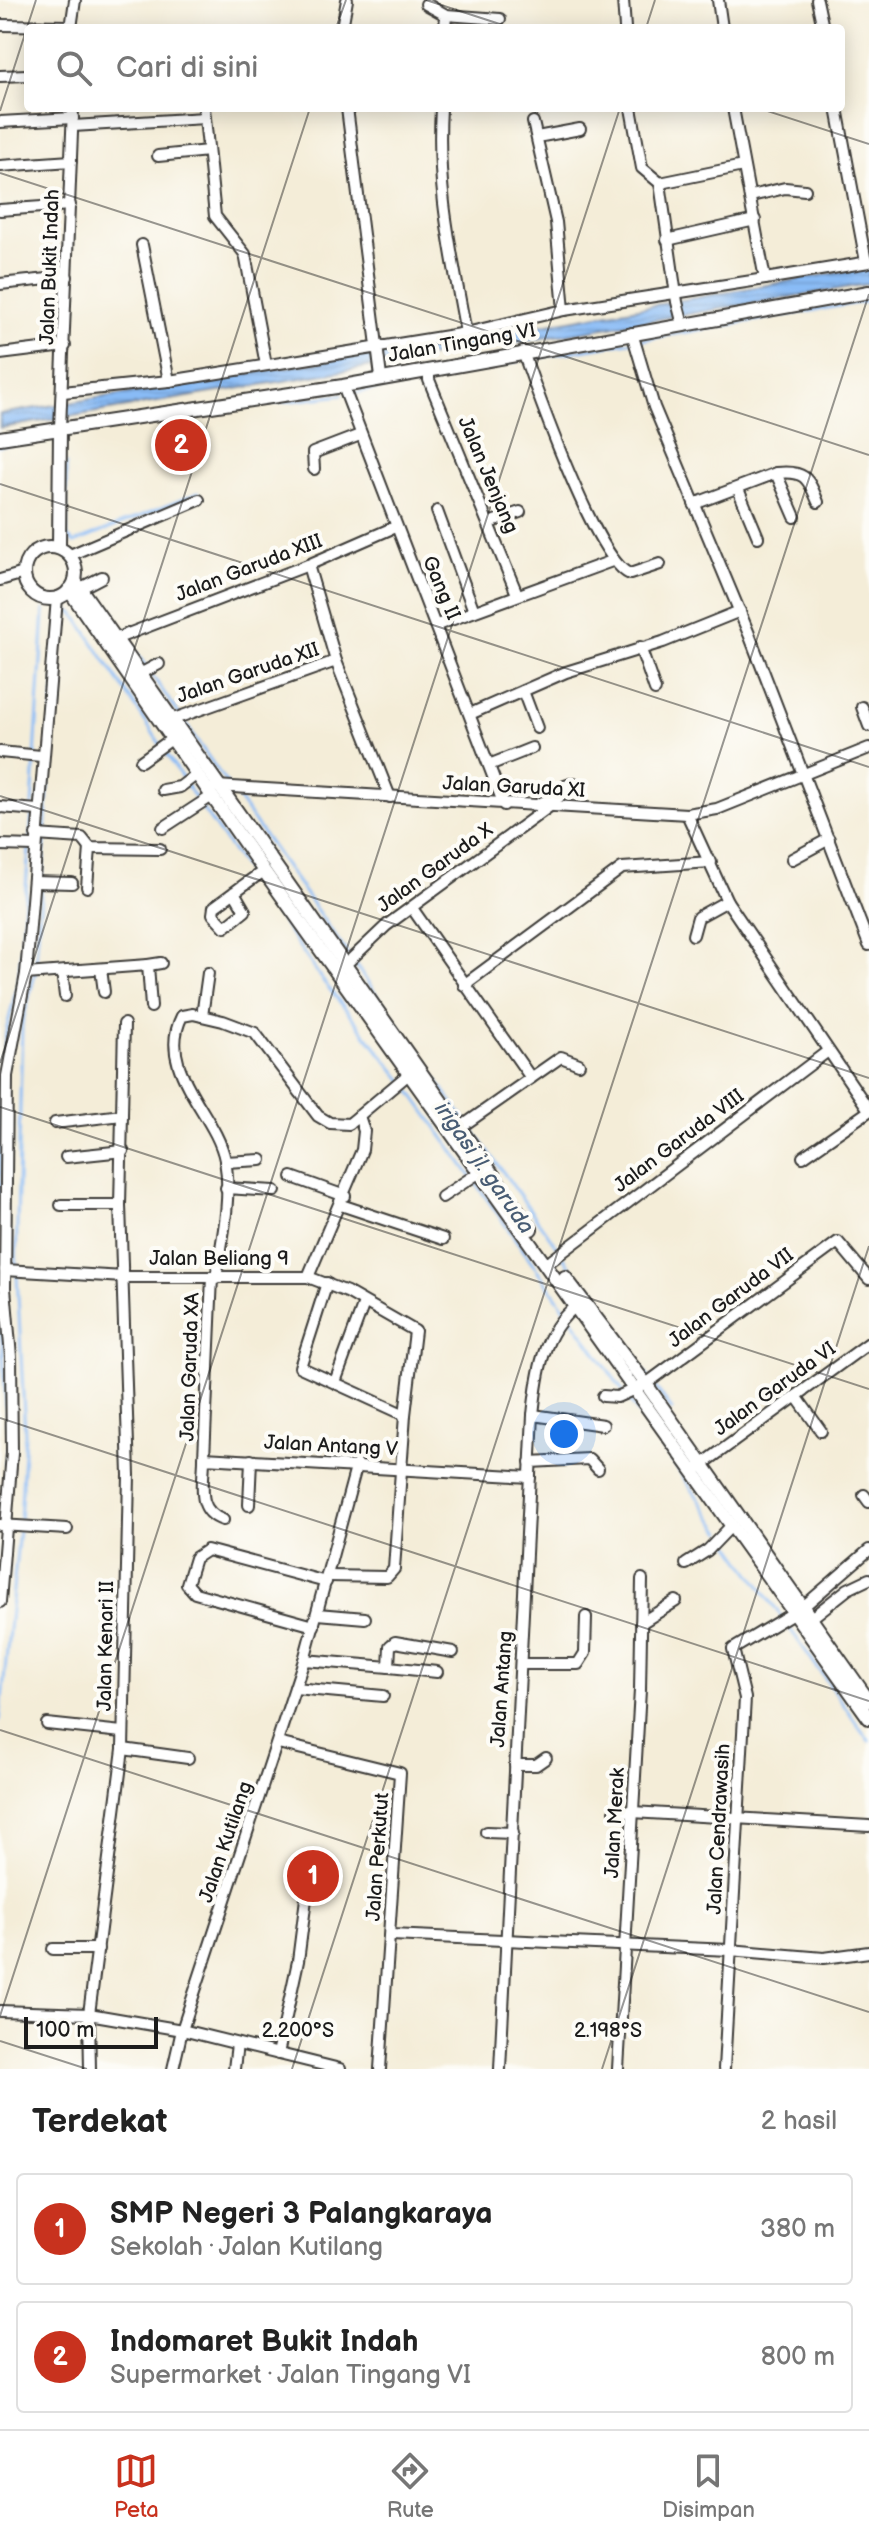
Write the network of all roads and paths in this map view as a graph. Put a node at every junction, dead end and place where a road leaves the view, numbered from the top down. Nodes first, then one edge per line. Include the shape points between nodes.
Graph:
1 (75, 0) edge
2 (347, 0) edge
3 (623, 0) edge
4 (718, 0) edge
5 (817, 0) edge
6 (426, 4) dead end
7 (446, 15) junction
8 (500, 19) dead end
9 (71, 24) edge
10 (343, 24) edge
11 (445, 24) edge
12 (625, 24) edge
13 (721, 24) edge
14 (822, 24) edge
15 (0, 25) edge
16 (24, 26) edge
17 (24, 75) edge
18 (0, 76) edge
19 (347, 112) edge
20 (441, 112) edge
21 (632, 112) edge
22 (734, 112) edge
23 (838, 112) edge
24 (204, 113) edge
25 (73, 117) edge
26 (0, 122) edge
27 (533, 122) dead end
28 (580, 129) dead end
29 (537, 137) junction
30 (208, 151) junction
31 (158, 156) dead end
32 (71, 161) junction
33 (0, 166) edge
34 (743, 166) junction
35 (660, 183) junction
36 (805, 190) dead end
37 (751, 196) junction
38 (70, 205) junction
39 (0, 210) edge
40 (755, 220) junction
41 (667, 240) junction
42 (142, 245) dead end
43 (867, 262) edge
44 (67, 277) junction
45 (765, 279) junction
46 (0, 284) edge
47 (869, 292) edge
48 (677, 298) junction
49 (564, 310) junction
50 (681, 320) junction
51 (466, 333) junction
52 (632, 333) junction
53 (65, 346) junction
54 (376, 350) junction
55 (523, 352) junction
56 (0, 354) edge
57 (266, 365) junction
58 (429, 370) junction
59 (379, 372) junction
60 (169, 381) junction
61 (343, 386) junction
62 (63, 398) junction
63 (61, 423) junction
64 (360, 435) junction
65 (0, 438) edge
66 (314, 469) dead end
67 (776, 473) junction
68 (738, 489) junction
69 (199, 500) dead end
70 (818, 502) dead end
71 (694, 504) junction
72 (437, 511) dead end
73 (520, 512) dead end
74 (795, 517) dead end
75 (489, 523) junction
76 (395, 527) junction
77 (758, 537) dead end
78 (64, 552) junction
79 (612, 561) junction
80 (660, 564) dead end
81 (308, 565) junction
82 (24, 573) junction
83 (102, 577) dead end
84 (0, 580) edge
85 (74, 587) junction
86 (517, 594) junction
87 (57, 598) junction
88 (474, 611) junction
89 (740, 611) junction
90 (437, 625) junction
91 (115, 639) junction
92 (640, 647) junction
93 (336, 661) junction
94 (159, 664) dead end
95 (140, 674) junction
96 (655, 690) dead end
97 (523, 691) junction
98 (862, 707) dead end
99 (470, 714) junction
100 (171, 720) junction
101 (869, 726) edge
102 (537, 728) dead end
103 (164, 745) junction
104 (532, 748) dead end
105 (869, 748) edge
106 (0, 752) edge
107 (41, 756) junction
108 (141, 761) dead end
109 (489, 765) junction
110 (803, 775) junction
111 (190, 780) junction
112 (574, 783) dead end
113 (163, 790) dead end
114 (207, 796) junction
115 (390, 797) junction
116 (504, 805) junction
117 (529, 806) junction
118 (550, 806) junction
119 (0, 807) edge
120 (38, 810) junction
121 (687, 814) junction
122 (163, 828) dead end
123 (829, 839) junction
124 (36, 841) junction
125 (0, 845) edge
126 (90, 848) junction
127 (160, 849) dead end
128 (255, 850) junction
129 (792, 859) dead end
130 (711, 862) junction
131 (257, 876) junction
132 (34, 882) junction
133 (72, 883) dead end
134 (87, 887) dead end
135 (234, 892) dead end
136 (727, 901) junction
137 (412, 908) junction
138 (693, 935) dead end
139 (869, 945) edge
140 (161, 963) dead end
141 (148, 965) junction
142 (345, 965) junction
143 (101, 969) junction
144 (62, 972) junction
145 (208, 973) dead end
146 (26, 974) junction
147 (464, 985) junction
148 (104, 992) dead end
149 (65, 996) dead end
150 (151, 1007) dead end
151 (202, 1016) junction
152 (124, 1024) dead end
153 (828, 1051) junction
154 (579, 1064) dead end
155 (4, 1075) edge
156 (531, 1078) junction
157 (404, 1080) junction
158 (869, 1111) edge
159 (122, 1115) junction
160 (359, 1116) junction
161 (55, 1123) dead end
162 (461, 1127) junction
163 (123, 1151) junction
164 (66, 1157) dead end
165 (803, 1157) dead end
166 (261, 1160) dead end
167 (225, 1162) junction
168 (477, 1173) junction
169 (292, 1177) dead end
170 (226, 1188) junction
171 (275, 1191) dead end
172 (442, 1197) dead end
173 (343, 1201) junction
174 (61, 1205) dead end
175 (120, 1205) junction
176 (443, 1239) dead end
177 (552, 1260) junction
178 (5, 1270) junction
179 (124, 1277) junction
180 (214, 1277) junction
181 (308, 1277) junction
182 (869, 1279) edge
183 (327, 1283) junction
184 (364, 1303) junction
185 (570, 1312) junction
186 (869, 1343) edge
187 (335, 1382) junction
188 (632, 1391) junction
189 (603, 1396) dead end
190 (796, 1396) junction
191 (405, 1415) junction
192 (533, 1415) junction
193 (603, 1425) dead end
194 (821, 1431) dead end
195 (204, 1458) junction
196 (251, 1460) junction
197 (530, 1462) junction
198 (357, 1464) junction
199 (401, 1468) junction
200 (698, 1468) junction
201 (598, 1469) dead end
202 (530, 1477) junction
203 (249, 1505) dead end
204 (223, 1520) dead end
205 (4, 1526) edge
206 (67, 1529) dead end
207 (724, 1531) junction
208 (869, 1550) edge
209 (686, 1564) dead end
210 (327, 1579) junction
211 (642, 1579) dead end
212 (869, 1579) edge
213 (676, 1601) dead end
214 (0, 1602) edge
215 (318, 1614) junction
216 (790, 1614) junction
217 (586, 1617) dead end
218 (365, 1618) dead end
219 (806, 1622) junction
220 (641, 1623) junction
221 (314, 1626) junction
222 (453, 1652) dead end
223 (304, 1660) junction
224 (835, 1662) junction
225 (523, 1664) junction
226 (389, 1667) junction
227 (437, 1672) dead end
228 (295, 1688) junction
229 (383, 1696) dead end
230 (869, 1701) edge
231 (869, 1718) edge
232 (47, 1724) dead end
233 (122, 1732) junction
234 (278, 1743) junction
235 (123, 1749) junction
236 (188, 1758) dead end
237 (546, 1758) dead end
238 (515, 1765) junction
239 (615, 1811) dead end
240 (633, 1813) junction
241 (739, 1819) junction
242 (869, 1826) edge
243 (486, 1832) dead end
244 (513, 1833) junction
245 (309, 1875) dead end
246 (391, 1935) junction
247 (508, 1939) junction
248 (627, 1945) junction
249 (53, 1949) dead end
250 (98, 1949) junction
251 (730, 1950) junction
252 (869, 1952) edge
253 (0, 2011) edge
254 (89, 2014) junction
255 (182, 2030) junction
256 (237, 2044) junction
257 (278, 2054) junction
258 (316, 2066) edge
259 (90, 2069) edge
260 (173, 2069) edge
261 (234, 2069) edge
262 (340, 2069) edge
263 (380, 2069) edge
264 (500, 2069) edge
265 (618, 2069) edge
266 (724, 2069) edge

1 - 9 street
2 - 10 street
3 - 12 street
4 - 13 street
5 - 14 street
6 - 7 street
7 - 8 street
7 - 11 street
15 - 16 street
17 - 18 street
19 - 54 street
20 - 51 street via 442,212
21 - 35 street via 642,168
22 - 34 street
23 - 43 street
24 - 25 street
24 - 30 street
25 - 26 street
25 - 32 street, Jalan Bukit Indah
27 - 29 street
28 - 29 street
29 - 49 street via 556,222
30 - 31 street
30 - 57 street via 215,216 245,254
32 - 33 street
32 - 38 street, Jalan Bukit Indah
34 - 35 street
34 - 37 street
35 - 41 street
36 - 37 street via 785,188
37 - 40 street
38 - 39 street
38 - 44 street, Jalan Bukit Indah
40 - 41 street
40 - 45 street
41 - 48 street
42 - 60 street
43 - 45 street
44 - 46 street
44 - 53 street, Jalan Bukit Indah
45 - 48 street
47 - 50 main road, Jalan Tingang VI
48 - 49 street
48 - 50 street
49 - 51 street
50 - 52 main road, Jalan Tingang VI
51 - 54 street
52 - 55 main road, Jalan Tingang VI
52 - 71 street via 654,407
53 - 56 street
53 - 62 street, Jalan Bukit Indah
54 - 57 street
54 - 59 street
55 - 58 main road, Jalan Tingang VI
55 - 79 street via 564,465
57 - 60 street
58 - 59 main road, Jalan Tingang VI
58 - 75 street, Jalan Jenjang
59 - 61 main road, Jalan Tingang VI
60 - 62 street
61 - 63 main road, Jalan Tingang VI
61 - 64 street, Gang II
62 - 63 street, Jalan Bukit Indah
63 - 65 main road, Jalan Tingang VI
63 - 78 main road
64 - 66 street via 313,453
64 - 76 street, Gang II
67 - 68 street
67 - 70 street via 809,477
67 - 74 street
68 - 71 street
68 - 77 street
69 - 78 street
71 - 89 street
72 - 88 street
73 - 75 street
75 - 86 street, Jalan Jenjang
76 - 81 street, Jalan Garuda XIII
76 - 90 street, Gang II
78 - 82 main road via 48,547 33,553
78 - 85 main road via 75,565
79 - 80 street via 630,574
79 - 86 street
81 - 91 street, Jalan Garuda XIII
81 - 93 street
82 - 84 street
82 - 87 main road via 34,594
83 - 85 street
85 - 87 main road
85 - 91 main road
85 - 103 main road
86 - 88 street
87 - 107 street
88 - 90 street
89 - 92 street
89 - 110 street
90 - 99 street, Gang II
91 - 95 main road
92 - 96 street
92 - 97 street
93 - 100 street, Jalan Garuda XII
93 - 115 street
94 - 95 street
95 - 100 main road
97 - 99 street
97 - 102 street
98 - 101 street
99 - 109 street, Gang II
100 - 114 main road
103 - 108 street
103 - 111 main road
104 - 109 street
105 - 110 street, Jalan Garuda XI
106 - 107 street
107 - 120 street
109 - 116 street, Gang II
110 - 121 street, Jalan Garuda XI via 717,809
110 - 123 street
111 - 113 street
111 - 114 main road
112 - 117 street via 559,797
114 - 115 street, Jalan Garuda XI
114 - 122 street
114 - 128 main road
115 - 116 street, Jalan Garuda XI
116 - 117 street, Jalan Garuda XI
117 - 118 street, Jalan Garuda XI
118 - 121 street, Jalan Garuda XI
118 - 137 street, Jalan Garuda X
119 - 120 street
120 - 124 street
121 - 130 street
123 - 129 street
123 - 139 street
124 - 125 street
124 - 126 street via 82,838
124 - 132 street
126 - 127 street
126 - 134 street
128 - 131 main road
128 - 142 main road
130 - 136 street
130 - 147 street via 622,868
131 - 135 street
131 - 157 main road
132 - 133 street
132 - 146 street
136 - 138 street via 698,917
136 - 153 street
137 - 142 street, Jalan Garuda X
137 - 147 street
140 - 141 street
141 - 143 street
141 - 150 street
142 - 162 main road
143 - 144 street
143 - 148 street
144 - 146 street
144 - 149 street
145 - 151 street
146 - 155 street
147 - 156 street
151 - 160 street via 258,1035 325,1122 346,1125
151 - 167 street, Jalan Garuda XA via 185,1015 180,1021 181,1069
152 - 159 street, Jalan Kenari II
153 - 158 street
153 - 177 street, Jalan Garuda VIII
154 - 156 street via 561,1057
155 - 178 street
156 - 162 street
157 - 160 street
157 - 168 main road
158 - 165 street
159 - 161 street
159 - 163 street, Jalan Kenari II
160 - 173 street, Jalan Beliang 9 via 362,1150
162 - 168 main road
163 - 164 street
163 - 175 street, Jalan Kenari II
166 - 167 street
167 - 170 street, Jalan Garuda XA
168 - 172 street
168 - 177 main road
168 - 185 main road
169 - 173 street
170 - 171 street
170 - 180 street, Jalan Garuda XA
173 - 176 street
173 - 181 street, Jalan Beliang 9
174 - 175 street
175 - 179 street, Jalan Kenari II
177 - 188 main road
178 - 179 street, Jalan Beliang 9
178 - 205 street via 12,1410
179 - 180 street, Jalan Beliang 9
179 - 233 street, Jalan Kenari II via 129,1475
180 - 181 street, Jalan Beliang 9
180 - 195 street, Jalan Garuda XA
181 - 183 street
182 - 188 street, Jalan Garuda VII via 838,1242
183 - 184 street
183 - 187 street via 299,1362 302,1370
184 - 187 street
184 - 191 street via 415,1331
185 - 188 main road
185 - 192 street, Jalan Antang via 545,1347
186 - 190 street, Jalan Garuda VI
187 - 191 street
188 - 189 street
188 - 200 main road
190 - 194 street
190 - 200 street, Jalan Garuda VI
191 - 199 street
192 - 193 street
192 - 197 street, Jalan Antang
195 - 196 street, Jalan Antang V
195 - 204 street via 204,1507
196 - 198 street, Jalan Antang V
196 - 203 street
197 - 201 street via 592,1460
197 - 202 street, Jalan Antang
198 - 199 street, Jalan Antang V
198 - 210 street, Jalan Kutilang
199 - 202 street, Jalan Antang V
199 - 210 street via 392,1574
200 - 207 main road
200 - 216 main road
202 - 225 street, Jalan Antang
205 - 206 street
205 - 214 street
207 - 209 street via 711,1548
207 - 216 main road
208 - 216 street
210 - 215 street, Jalan Kutilang
210 - 221 street via 207,1550 195,1558 187,1584 195,1593
211 - 220 street, Jalan Merak
212 - 219 street
213 - 220 street
215 - 218 street
215 - 221 street, Jalan Kutilang
216 - 219 main road
216 - 241 street, Jalan Cendrawasih via 733,1649 745,1698
217 - 225 street via 585,1653 578,1664
219 - 224 main road
220 - 240 street, Jalan Merak
221 - 223 street, Jalan Kutilang
222 - 226 street via 392,1643
223 - 226 street
223 - 228 street, Jalan Kutilang
224 - 230 main road
224 - 231 main road
225 - 238 street, Jalan Antang
226 - 227 street
228 - 229 street
228 - 234 street, Jalan Kutilang
232 - 233 street
233 - 235 street, Jalan Kenari II
234 - 246 street, Jalan Perkutut via 400,1772
234 - 255 street, Jalan Kutilang
235 - 236 street
235 - 250 street, Jalan Kenari II
237 - 238 street via 536,1765
238 - 244 street, Jalan Antang
239 - 240 street
240 - 241 street
240 - 248 street, Jalan Merak
241 - 242 street
241 - 251 street, Jalan Cendrawasih
243 - 244 street
244 - 247 street, Jalan Antang
245 - 257 street
246 - 247 street
246 - 263 street, Jalan Perkutut
247 - 248 street
247 - 264 street, Jalan Antang
248 - 251 street
248 - 265 street, Jalan Merak
249 - 250 street
250 - 254 street, Jalan Kenari II
251 - 252 street via 824,1958
251 - 266 street, Jalan Cendrawasih
253 - 254 street
254 - 255 street
254 - 259 street, Jalan Kenari II
255 - 256 street
255 - 260 street, Jalan Kutilang
256 - 257 street
256 - 261 street
257 - 258 street
258 - 262 street

